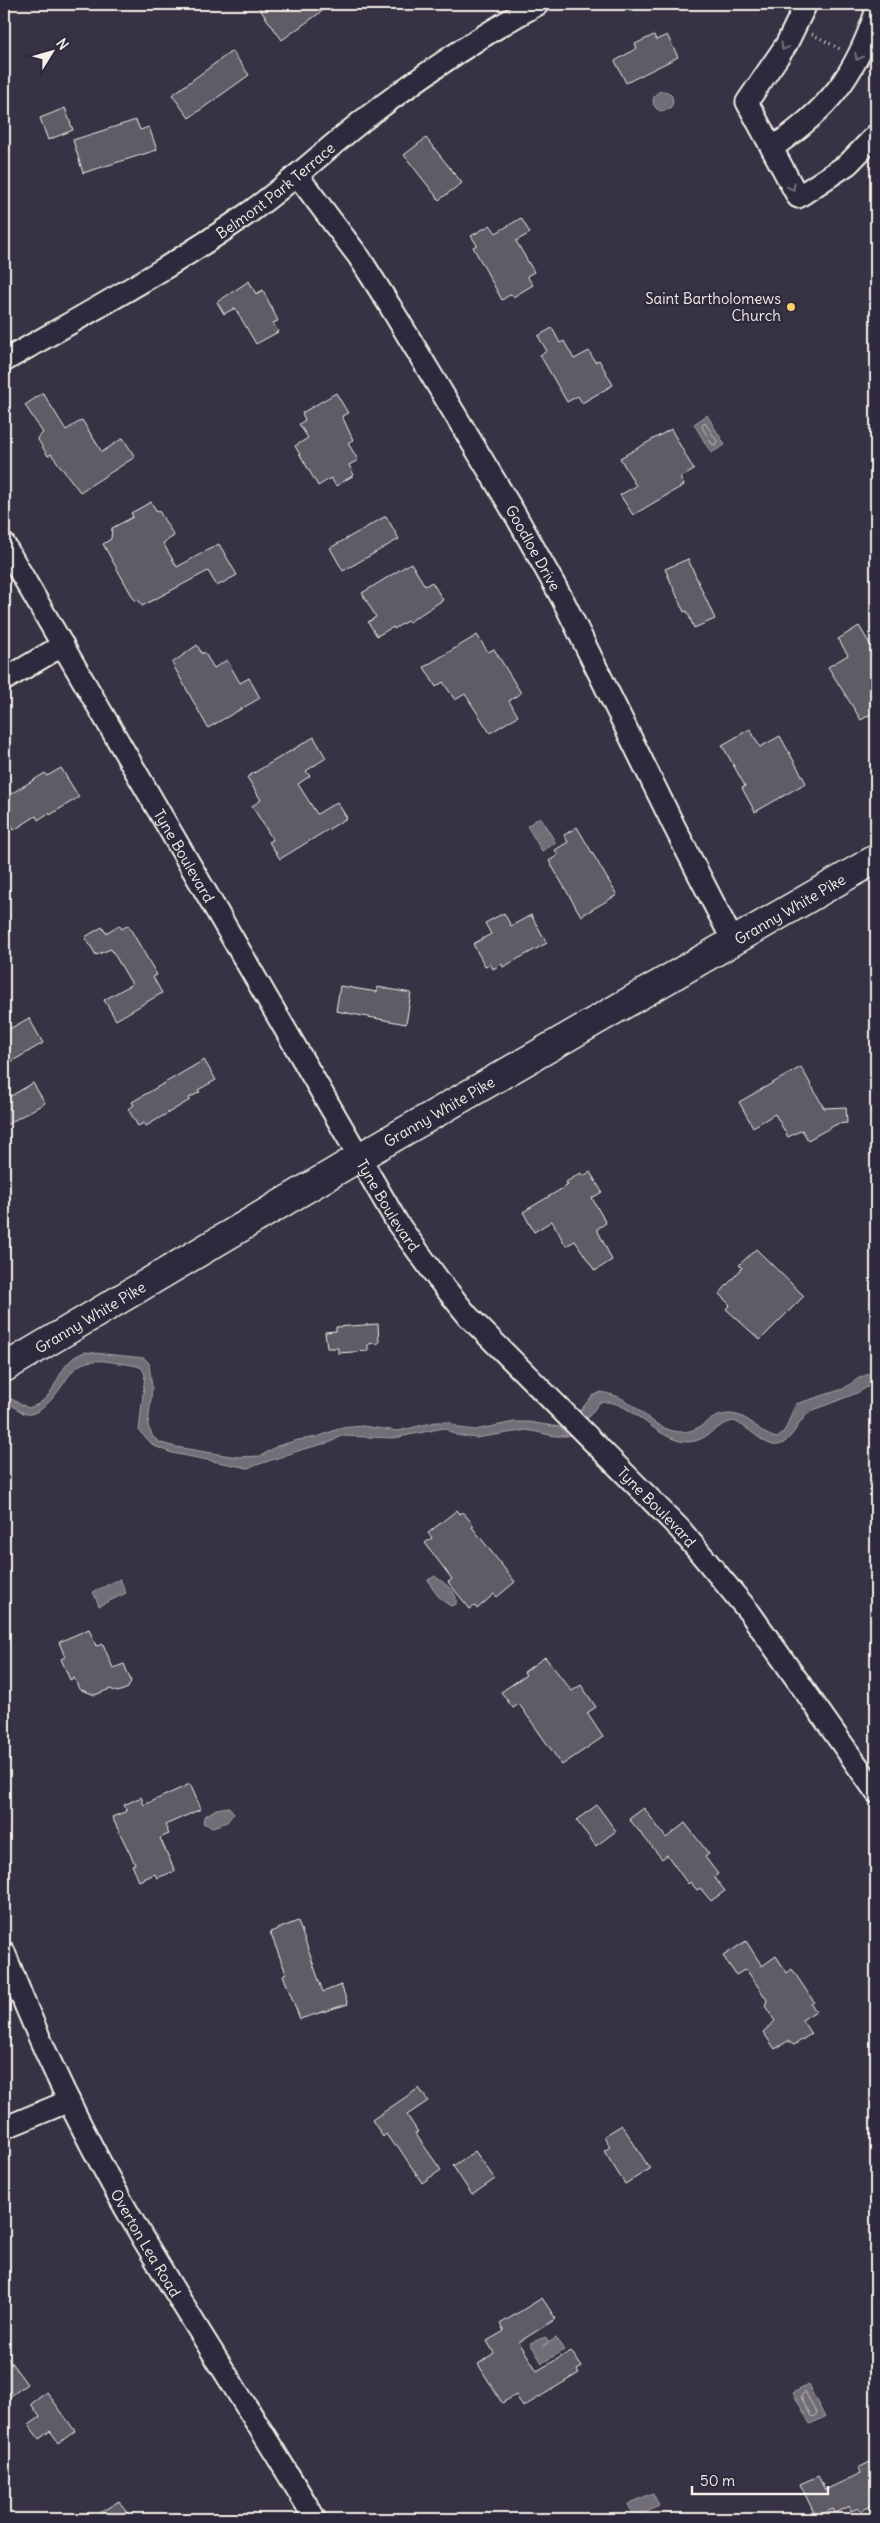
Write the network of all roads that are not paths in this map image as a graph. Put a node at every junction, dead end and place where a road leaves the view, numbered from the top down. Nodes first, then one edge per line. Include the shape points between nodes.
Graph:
1 (538, 4) edge
2 (806, 4) edge
3 (876, 12) edge
4 (876, 135) edge
5 (772, 148) junction
6 (297, 175) junction
7 (4, 361) edge
8 (4, 544) edge
9 (63, 645) junction
10 (4, 680) edge
11 (876, 859) edge
12 (734, 943) junction
13 (358, 1158) junction
14 (4, 1368) edge
15 (876, 1792) edge
16 (4, 1952) edge
17 (69, 2101) junction
18 (4, 2128) edge
19 (315, 2519) edge

1 - 6 street, Belmont Park Terrace via 421,77
2 -> 5 street via 796,26 747,102
3 -> 5 street via 858,56 832,99 811,120
5 -> 4 street via 798,197 848,164
6 - 7 street, Belmont Park Terrace via 250,212 194,248
6 - 12 street, Goodloe Drive via 359,257 516,516 564,602
8 - 9 street, Tyne Boulevard
9 - 10 street
9 - 13 street, Tyne Boulevard
11 - 12 main road, Granny White Pike
12 - 13 main road, Granny White Pike
13 - 14 main road, Granny White Pike
13 - 15 street, Tyne Boulevard via 398,1224 454,1300 666,1515 750,1612
16 - 17 street, Overton Lea Road
17 - 18 street
17 - 19 street, Overton Lea Road via 159,2266

